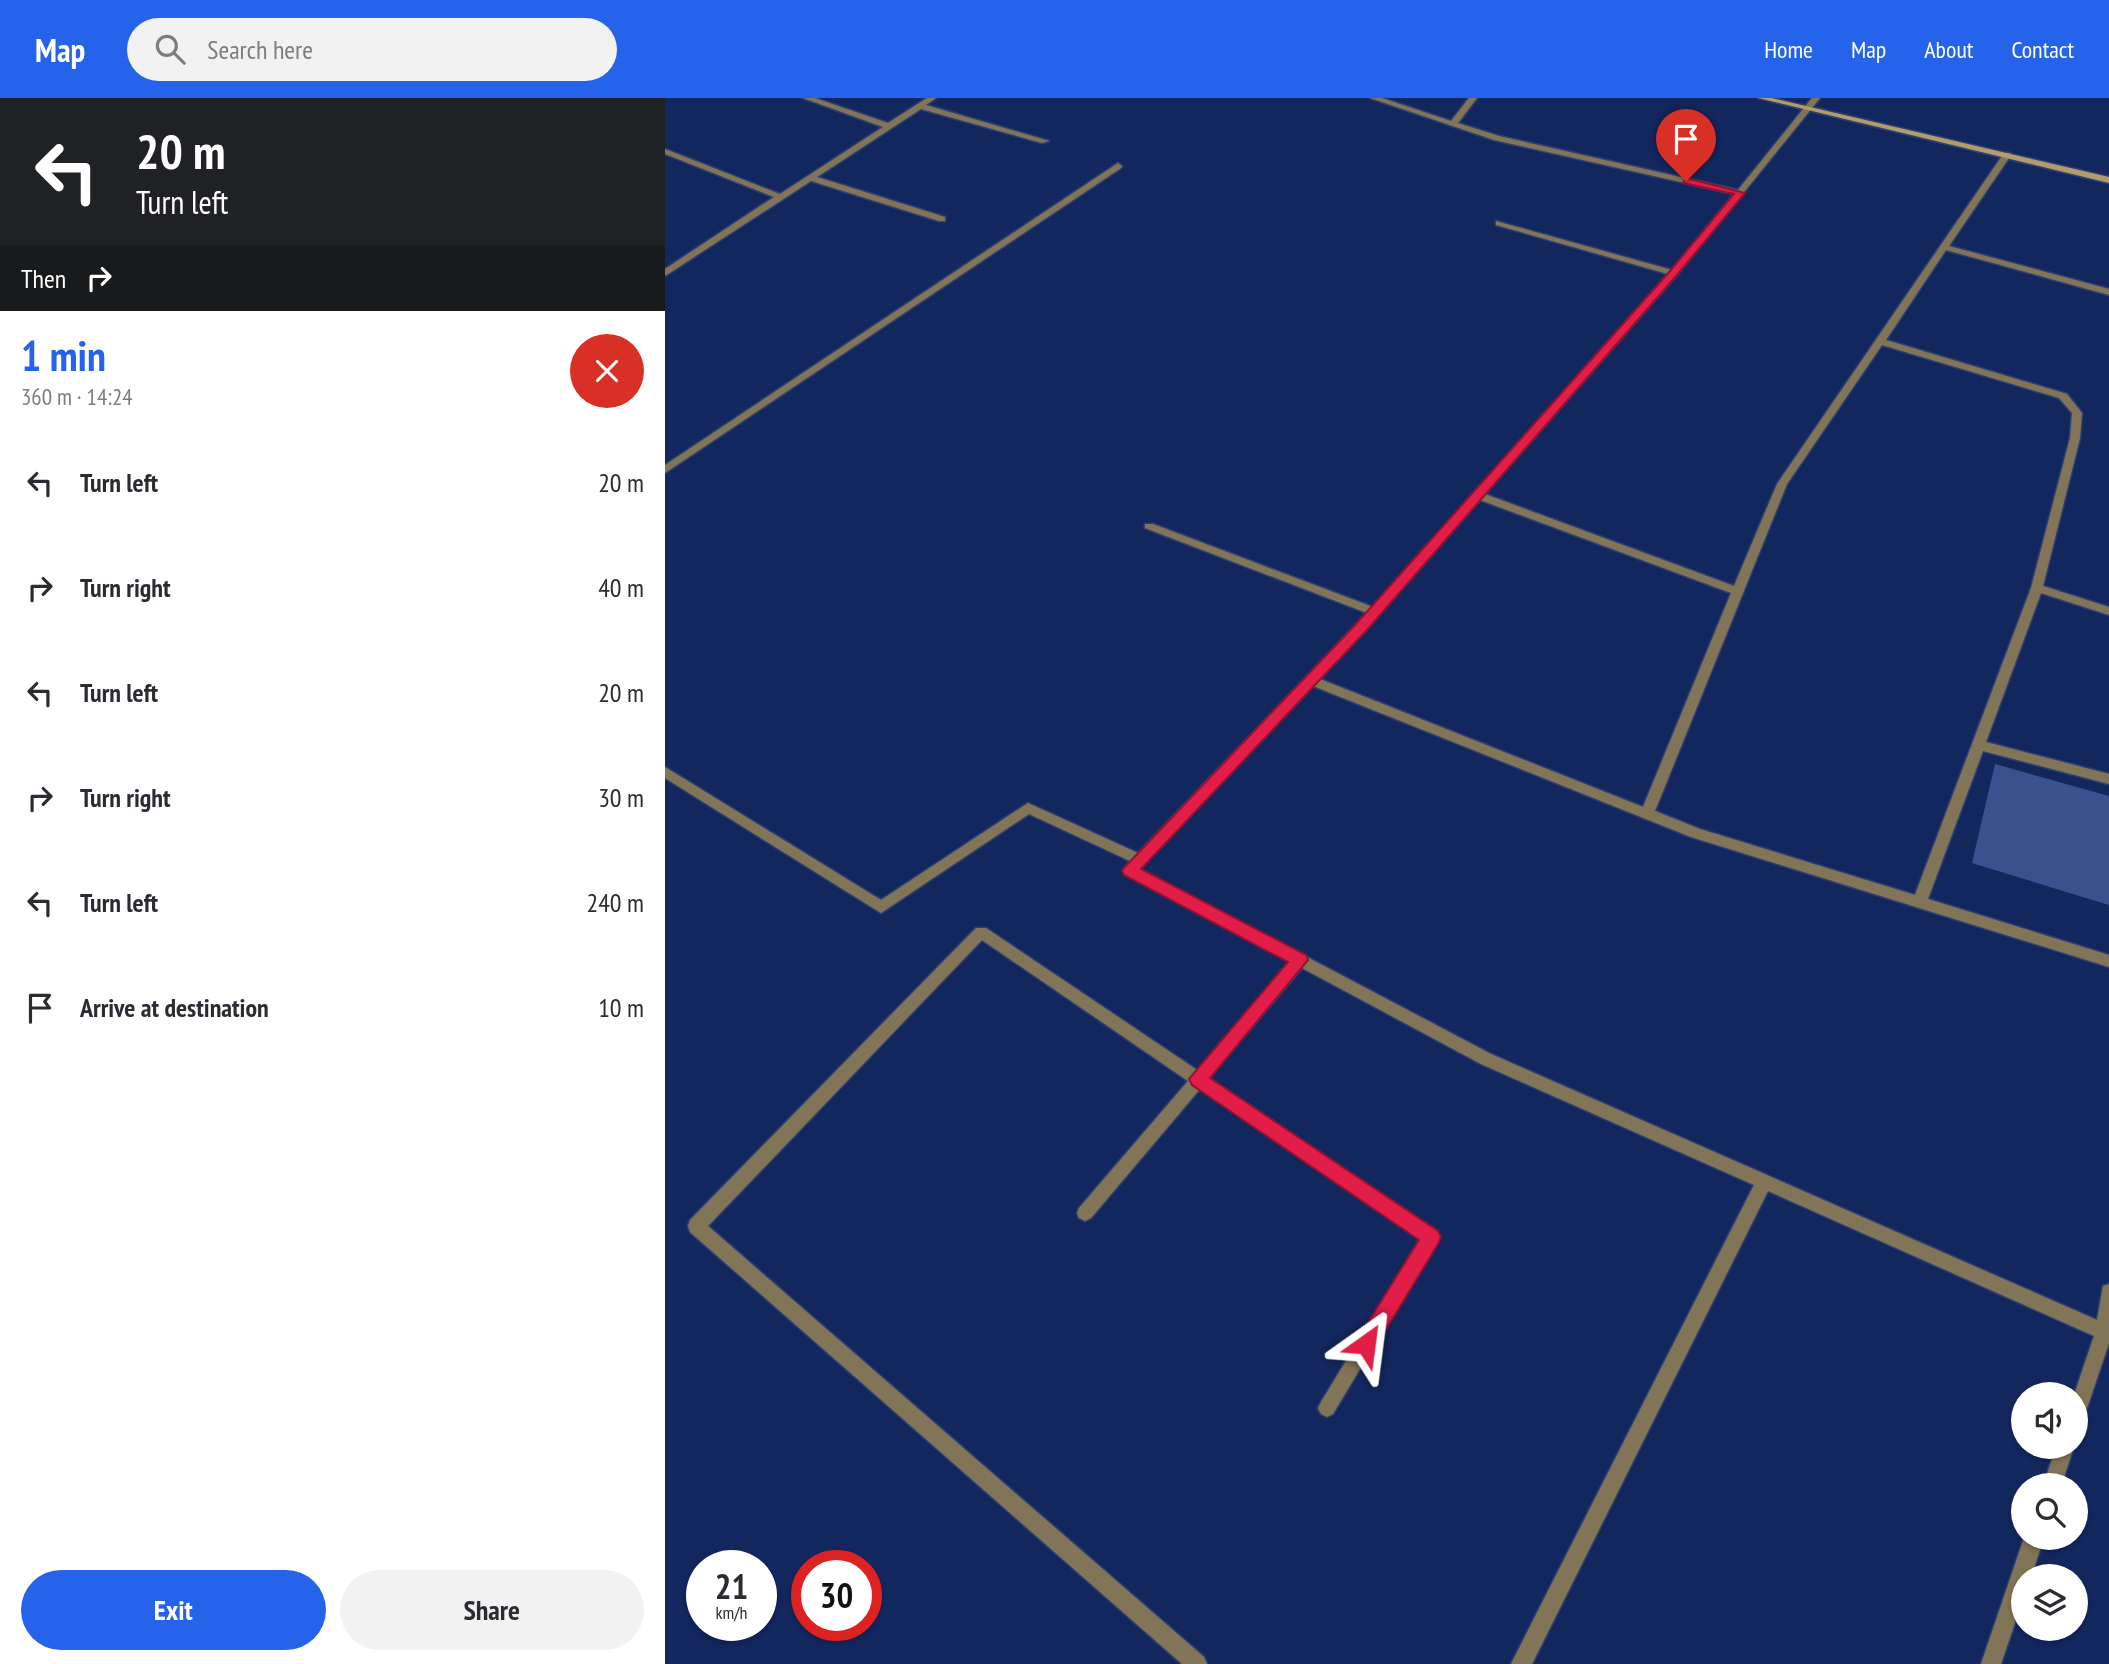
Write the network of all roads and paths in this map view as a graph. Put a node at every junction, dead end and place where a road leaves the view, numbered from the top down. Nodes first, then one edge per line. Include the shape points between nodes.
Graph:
1 (807, 98) edge
2 (932, 98) edge
3 (1374, 98) edge
4 (1473, 98) edge
5 (1762, 98) edge
6 (1816, 98) edge
7 (920, 106) junction
8 (1808, 109) junction
9 (1453, 124) junction
10 (889, 126) junction
11 (1045, 141) dead end
12 (665, 151) edge
13 (2007, 155) junction
14 (1118, 166) dead end
15 (810, 178) junction
16 (2109, 180) edge
17 (1740, 193) junction
18 (781, 197) junction
19 (942, 219) dead end
20 (1499, 223) dead end
21 (1944, 247) junction
22 (665, 273) edge
23 (1674, 273) junction
24 (2109, 292) edge
25 (1879, 341) junction
26 (665, 470) edge
27 (1477, 495) junction
28 (1149, 526) dead end
29 (2037, 588) junction
30 (1739, 592) junction
31 (2109, 611) edge
32 (1374, 612) junction
33 (1311, 680) junction
34 (1978, 745) junction
35 (665, 772) edge
36 (2109, 779) edge
37 (1647, 814) junction
38 (1140, 860) junction
39 (1920, 902) junction
40 (1300, 960) junction
41 (2109, 961) edge
42 (1198, 1079) junction
43 (1764, 1182) junction
44 (1085, 1213) dead end
45 (2109, 1292) edge
46 (2104, 1332) junction
47 (2087, 1382) edge
48 (1327, 1408) dead end
49 (2030, 1550) edge
50 (1197, 1664) edge
51 (1521, 1664) edge
52 (1991, 1664) edge

1 - 10 street
2 - 7 street
3 - 9 street
4 - 9 street
5 - 8 street
6 - 8 street
7 - 10 street
7 - 11 street
8 - 13 street
8 - 17 street
9 - 17 street
10 - 15 street
12 - 18 street
13 - 16 street
13 - 21 street
14 - 26 street
15 - 18 street
15 - 19 street
17 - 23 street
18 - 22 street
20 - 23 street
21 - 24 street
21 - 25 street
23 - 27 street
25 - 29 street via 2063,396 2077,413 2075,438
25 - 30 street via 1782,484
27 - 30 street
27 - 32 street
28 - 32 street
29 - 31 street
29 - 34 street
30 - 37 street
32 - 33 street
33 - 37 street
33 - 38 street
34 - 36 street
34 - 39 street
35 - 38 street via 881,907 1028,808
37 - 39 street
38 - 40 street via 1130,870
39 - 41 street
40 - 42 street
40 - 43 street via 1486,1059
42 - 44 street
42 - 48 street via 1431,1237
42 - 50 street via 981,932 696,1226
43 - 46 street
43 - 51 street
45 - 46 street
46 - 47 street
49 - 52 street

